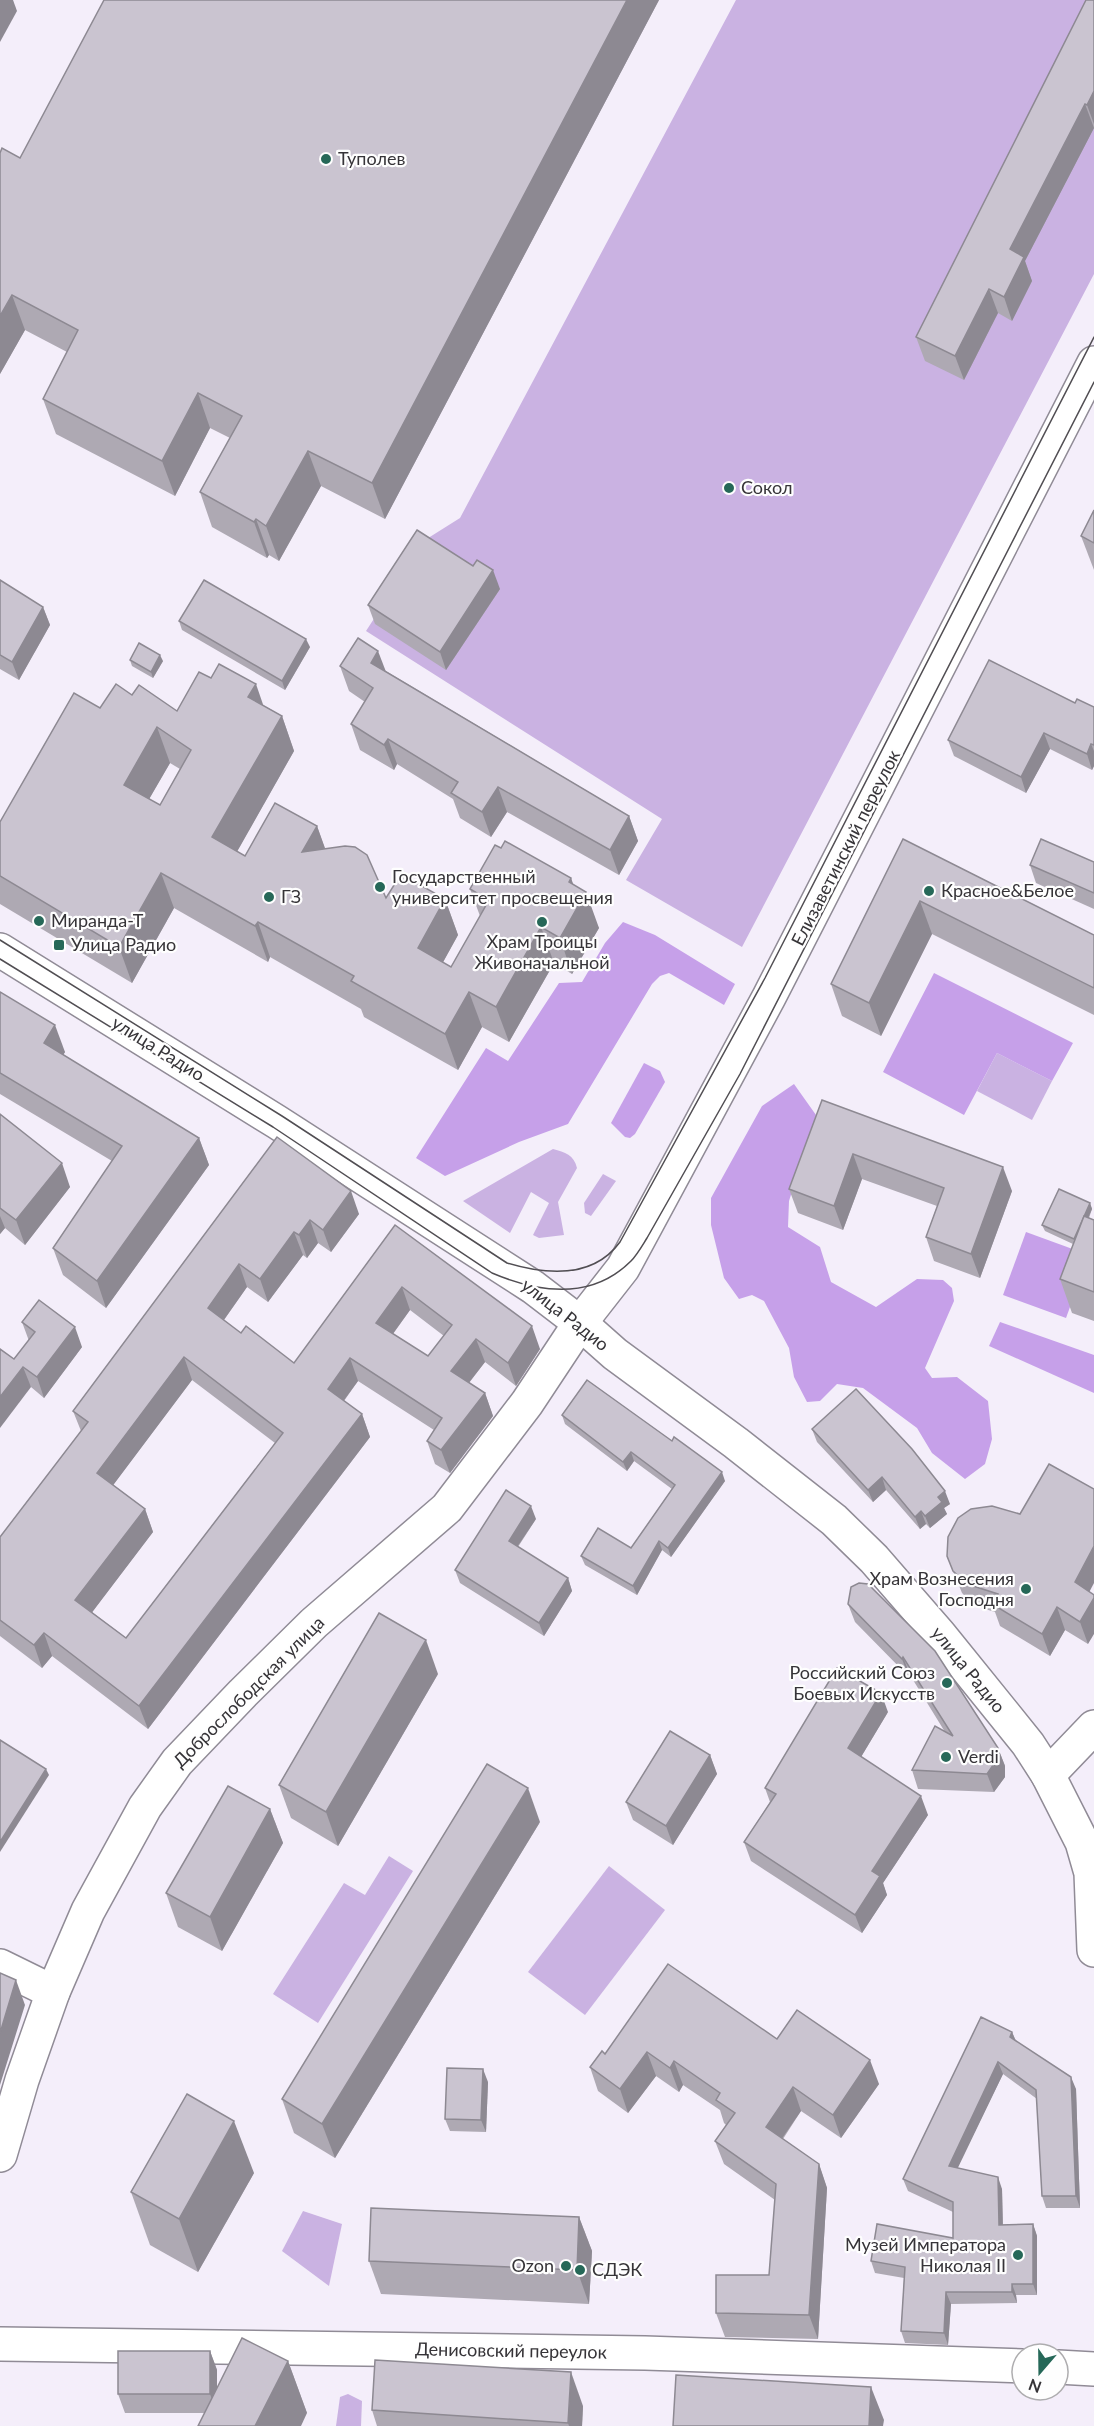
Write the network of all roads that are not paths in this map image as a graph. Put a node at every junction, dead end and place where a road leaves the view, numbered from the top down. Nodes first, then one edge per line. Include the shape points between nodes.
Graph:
1 (1094, 363) edge
2 (0, 950) edge
3 (580, 1323) junction
4 (1094, 1727) edge
5 (1048, 1775) junction
6 (1094, 1950) edge
7 (0, 1966) edge
8 (53, 1992) junction
9 (0, 2155) edge
10 (0, 2344) edge
11 (1010, 2366) edge
12 (1070, 2368) edge
13 (1094, 2369) edge

1 - 3 street, Елизаветинский переулок via 755,1025 623,1268
2 - 3 street, улица Радио via 277,1122 533,1287
3 - 5 street, улица Радио via 615,1354 834,1520 940,1635 1029,1743
3 - 8 street, Доброслободская улица via 527,1402 447,1508 314,1623 177,1762 145,1807 112,1865
4 - 5 street
5 - 6 street, улица Радио via 1082,1842 1091,1873
7 - 8 street
8 - 9 street, Доброслободская улица
10 - 11 street, Денисовский переулок via 645,2353
12 - 13 street

